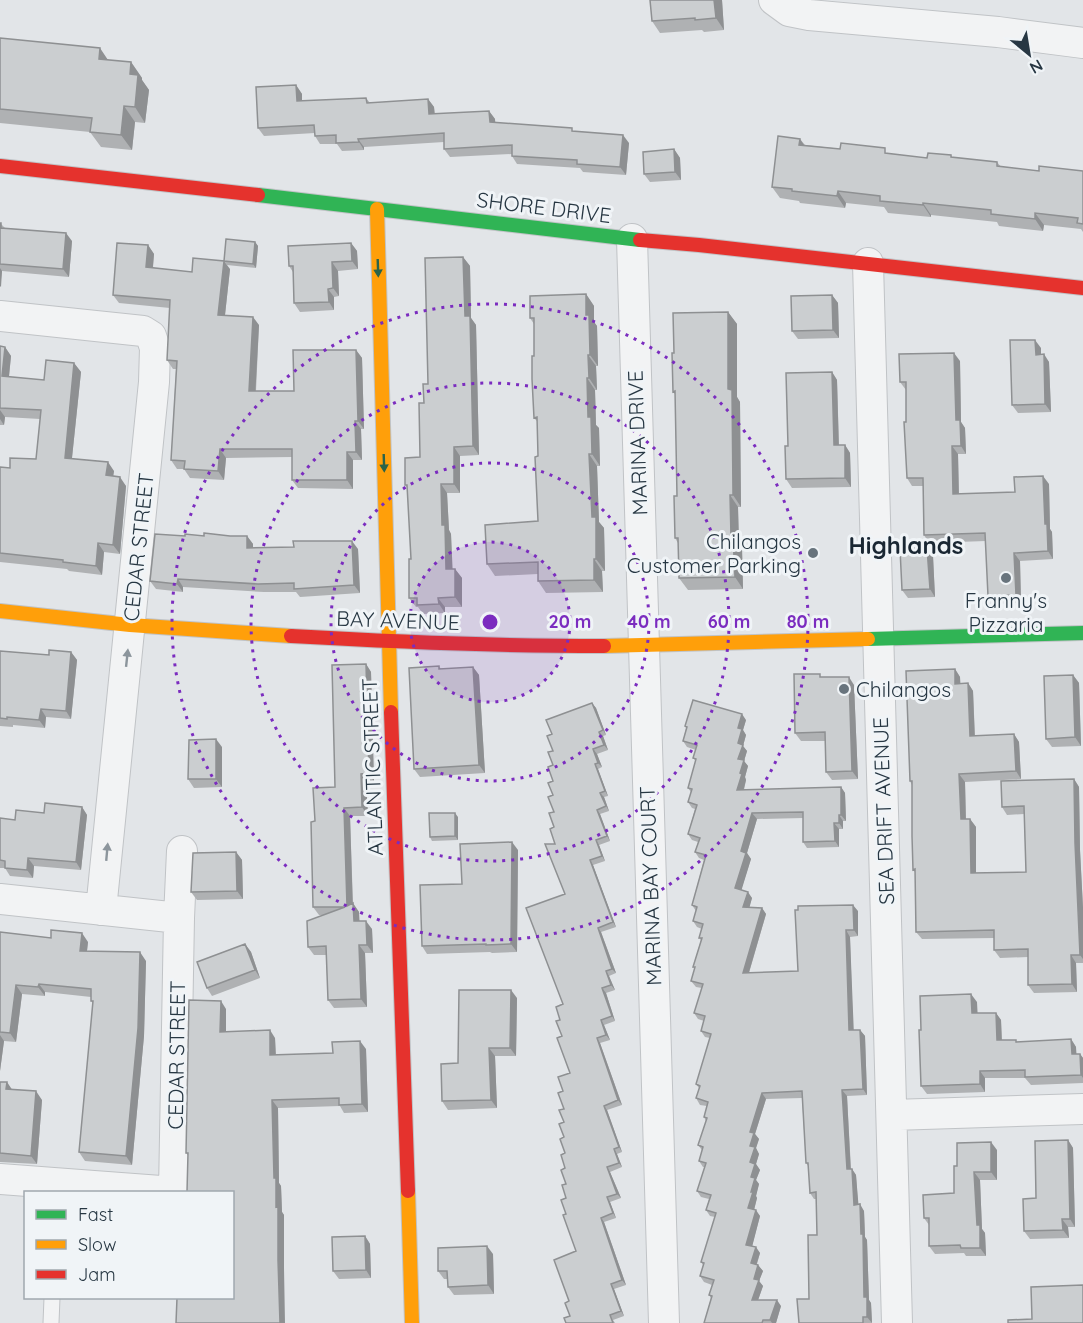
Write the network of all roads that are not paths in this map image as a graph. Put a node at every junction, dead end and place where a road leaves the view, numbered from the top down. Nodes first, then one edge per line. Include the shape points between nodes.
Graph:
1 (774, 0) edge
2 (1083, 43) edge
3 (0, 166) edge
4 (376, 209) junction
5 (632, 239) junction
6 (868, 263) junction
7 (1083, 288) edge
8 (0, 316) edge
9 (0, 611) edge
10 (130, 626) junction
11 (1083, 633) edge
12 (879, 640) junction
13 (388, 642) junction
14 (643, 646) junction
15 (182, 851) dead end
16 (0, 899) edge
17 (101, 910) junction
18 (179, 918) junction
19 (1083, 1109) edge
20 (892, 1115) junction
21 (0, 1179) edge
22 (55, 1188) edge
23 (144, 1191) edge
24 (174, 1191) edge
25 (52, 1299) edge
26 (51, 1323) edge
27 (412, 1323) edge
28 (664, 1323) edge
29 (897, 1323) edge

1 - 2 street via 789,11 809,15
3 - 4 street, SHORE DRIVE
4 - 5 street, SHORE DRIVE
4 -> 13 street, ATLANTIC STREET
5 - 6 street, SHORE DRIVE
5 - 14 street, MARINA DRIVE
6 - 7 street, SHORE DRIVE
6 - 12 street, SEA DRIFT AVENUE
8 - 10 street, CEDAR STREET via 143,331 151,336 154,382
9 - 10 street, BAY AVENUE
10 - 13 street, BAY AVENUE
17 -> 10 street, CEDAR STREET
11 - 12 street, BAY AVENUE
12 - 14 street, BAY AVENUE
12 - 20 street, SEA DRIFT AVENUE
13 - 14 street, BAY AVENUE
13 - 27 street, ATLANTIC STREET
14 - 28 street, MARINA BAY COURT
15 - 18 street, CEDAR STREET
16 - 17 street
17 - 18 street
18 - 24 street, CEDAR STREET
19 - 20 street
20 - 29 street, SEA DRIFT AVENUE
21 - 22 street
22 - 23 street
25 - 26 lane

